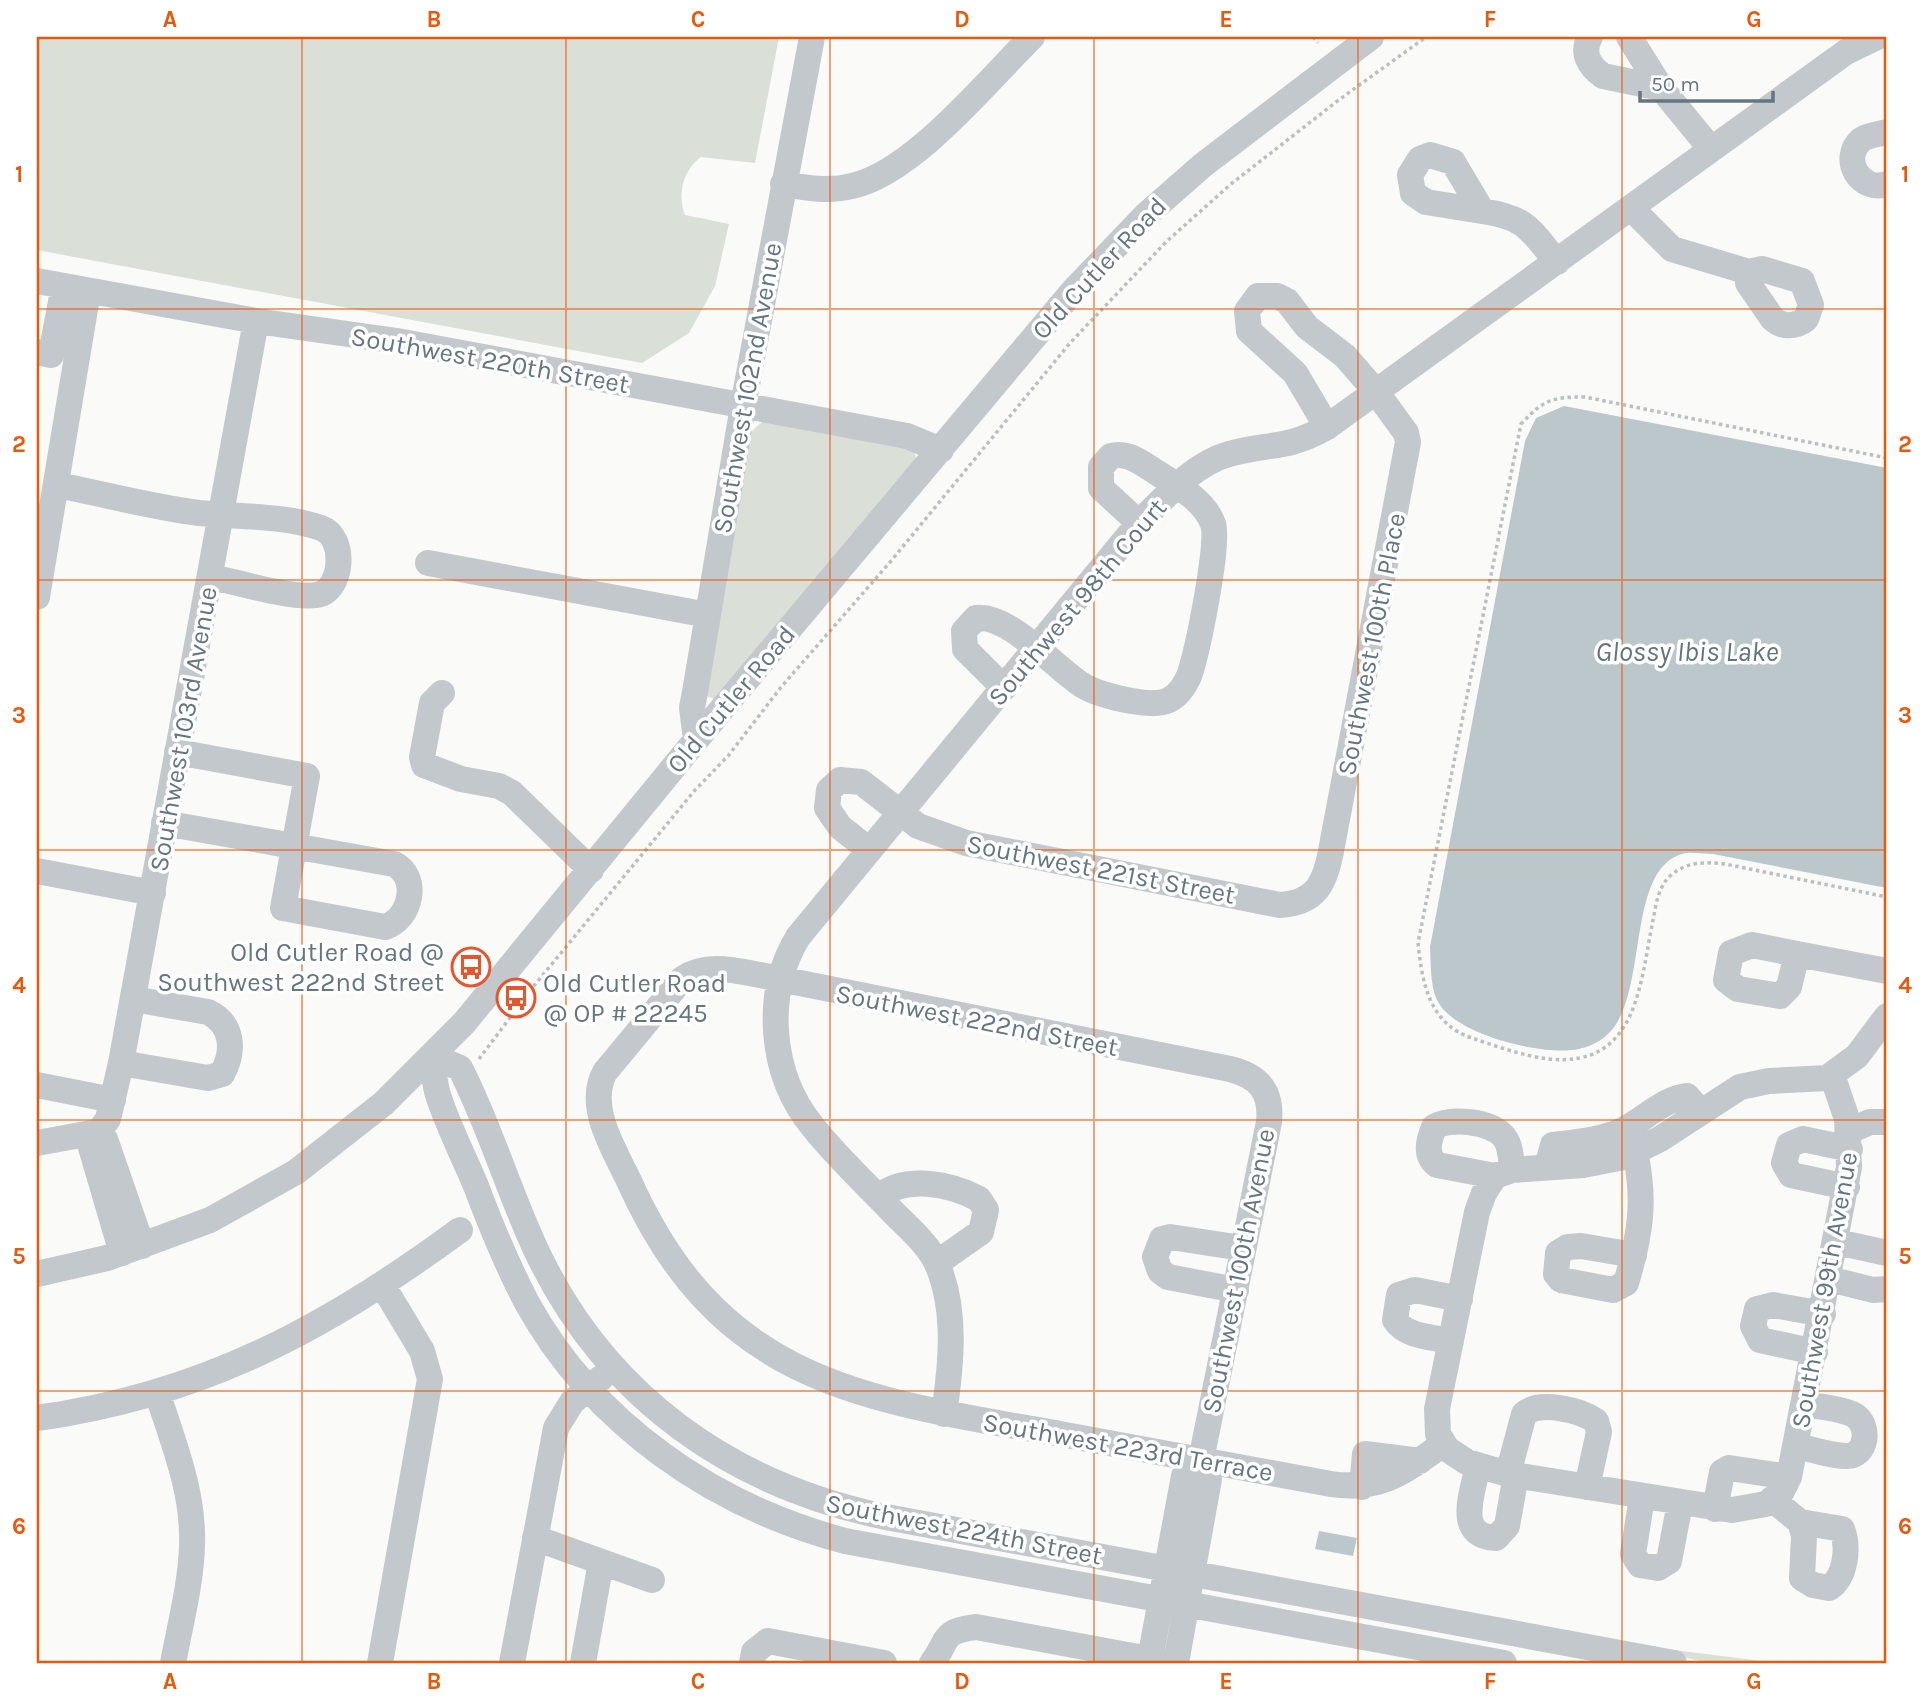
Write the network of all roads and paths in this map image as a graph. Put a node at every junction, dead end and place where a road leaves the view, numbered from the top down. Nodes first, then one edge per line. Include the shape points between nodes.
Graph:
1 (812, 37) edge
2 (1032, 37) edge
3 (1313, 37) edge
4 (1371, 37) edge
5 (1426, 37) edge
6 (1590, 37) edge
7 (1629, 37) edge
8 (1877, 37) edge
9 (1334, 44) edge
10 (1842, 45) edge
11 (1661, 88) junction
12 (1887, 132) edge
13 (1711, 149) junction
14 (783, 184) junction
15 (1887, 184) edge
16 (1631, 208) junction
17 (1482, 211) dead end
18 (1557, 262) junction
19 (1749, 272) dead end
20 (59, 286) edge
21 (256, 321) junction
22 (40, 345) edge
23 (1377, 393) junction
24 (743, 406) junction
25 (1327, 427) junction
26 (941, 450) junction
27 (1887, 458) edge
28 (57, 485) junction
29 (1178, 486) junction
30 (223, 514) junction
31 (1139, 523) junction
32 (428, 563) dead end
33 (211, 577) junction
34 (37, 597) edge
35 (708, 615) junction
36 (1037, 649) junction
37 (1004, 688) junction
38 (442, 693) dead end
39 (696, 740) junction
40 (177, 752) junction
41 (899, 811) junction
42 (164, 823) junction
43 (295, 846) junction
44 (868, 849) junction
45 (591, 870) junction
46 (37, 871) edge
47 (153, 893) junction
48 (1887, 897) edge
49 (1309, 898) joint
50 (1797, 954) dead end
51 (1887, 971) edge
52 (782, 980) junction
53 (132, 999) junction
54 (1887, 1016) edge
55 (432, 1056) junction
56 (121, 1063) junction
57 (475, 1063) dead end
58 (1832, 1075) junction
59 (601, 1079) joint
60 (1260, 1084) joint
61 (37, 1085) edge
62 (113, 1100) junction
63 (1700, 1111) junction
64 (1884, 1117) edge
65 (97, 1132) junction
66 (1850, 1140) junction
67 (37, 1143) edge
68 (1635, 1152) junction
69 (1547, 1167) junction
70 (1847, 1187) junction
71 (878, 1197) junction
72 (460, 1230) dead end
73 (1837, 1242) junction
74 (1242, 1248) junction
75 (132, 1250) junction
76 (1887, 1253) edge
77 (1634, 1255) dead end
78 (937, 1263) junction
79 (37, 1274) edge
80 (1829, 1279) junction
81 (383, 1286) junction
82 (1887, 1289) edge
83 (1236, 1290) junction
84 (1460, 1299) junction
85 (1823, 1314) junction
86 (1451, 1341) junction
87 (1815, 1352) junction
88 (614, 1368) junction
89 (588, 1388) junction
90 (157, 1392) junction
91 (1805, 1404) junction
92 (944, 1414) junction
93 (37, 1418) edge
94 (1444, 1444) junction
95 (1796, 1446) junction
96 (1201, 1460) junction
97 (1478, 1465) junction
98 (1512, 1475) junction
99 (1788, 1477) junction
100 (1587, 1487) junction
101 (1642, 1497) junction
102 (1772, 1499) junction
103 (1680, 1503) junction
104 (1715, 1509) junction
105 (1800, 1522) dead end
106 (535, 1538) junction
107 (601, 1562) junction
108 (1178, 1570) junction
109 (652, 1580) dead end
110 (1160, 1600) junction
111 (1187, 1605) junction
112 (1077, 1654) edge
113 (1593, 1654) edge
114 (810, 1656) edge
115 (1164, 1662) edge
116 (173, 1663) edge
117 (380, 1663) edge
118 (512, 1663) edge
119 (583, 1663) edge
120 (752, 1663) edge
121 (884, 1663) edge
122 (932, 1663) edge
123 (1504, 1663) edge
124 (1674, 1663) edge

1 - 14 street, Southwest 102nd Avenue
2 - 14 street via 926,142 884,173 834,189
3 - 9 path
4 - 9 street, Old Cutler Road
5 - 57 path via 1231,184 1167,241 1070,343 695,790
6 - 11 street via 1585,49 1596,71
7 - 11 street
8 - 10 street, Southwest 98th Court
9 - 26 street, Old Cutler Road via 1246,130 1138,223 1073,291
10 - 13 street, Southwest 98th Court
11 - 13 street
12 - 15 street via 1863,138 1853,162 1864,183
13 - 16 street, Southwest 98th Court
14 - 24 street, Southwest 102nd Avenue
16 - 18 street, Southwest 98th Court
16 - 19 street via 1672,250
17 - 18 street via 1505,214 1526,224
18 - 23 street, Southwest 98th Court
20 - 21 street, Southwest 220th Street
20 - 22 street
20 - 28 street
21 - 24 street, Southwest 220th Street via 397,341
21 - 30 street, Southwest 103rd Avenue
23 - 25 street, Southwest 98th Court
23 - 25 street, Southwest 100th Place via 1345,356 1307,327 1287,301 1258,296 1247,311 1249,331 1300,379
23 - 49 street, Southwest 100th Place via 1406,433 1408,451 1326,877
24 - 26 street, Southwest 220th Street via 907,436
24 - 35 street, Southwest 102nd Avenue
25 - 29 street, Southwest 98th Court via 1291,444 1217,459
26 - 39 street, Old Cutler Road
27 - 48 path via 1585,397 1556,397 1537,407 1521,424 1418,943 1422,982 1434,1010 1457,1033 1549,1059 1579,1057 1605,1048 1625,1029 1635,1006 1658,896 1669,877 1686,866 1725,864
28 - 30 street
28 - 34 street
29 - 31 street, Southwest 98th Court
29 - 31 street via 1129,456 1119,454 1105,460 1099,474 1101,488
29 - 36 street via 1206,511 1215,535 1192,663 1179,692 1156,703 1107,695 1083,685
30 - 33 street, Southwest 103rd Avenue
30 - 33 street via 320,527 335,537 338,560 329,590 314,596
31 - 36 street, Southwest 98th Court
32 - 35 street
33 - 40 street, Southwest 103rd Avenue
35 - 39 street, Southwest 102nd Avenue via 692,708
36 - 37 street, Southwest 98th Court
36 - 37 street via 990,618 972,620 963,635 965,649
37 - 41 street, Southwest 98th Court
38 - 45 street via 432,702 424,765 512,793
39 - 45 street, Old Cutler Road
40 - 42 street, Southwest 103rd Avenue
40 - 43 street via 307,776
41 - 44 street, Southwest 98th Court
41 - 44 street, Southwest 221st Street via 861,782 846,779 832,784 827,800 831,817
41 - 49 street, Southwest 221st Street via 918,826 966,843 1267,903 1293,904
42 - 43 street
42 - 47 street, Southwest 103rd Avenue
43 - 43 street via 401,867 409,882 405,913 385,927 283,908
44 - 52 street, Southwest 98th Court via 798,937
45 - 55 street, Old Cutler Road
46 - 47 street
47 - 53 street, Southwest 103rd Avenue
50 - 51 street
52 - 59 street, Southwest 222nd Street via 726,969 691,973 668,994
52 - 60 street, Southwest 222nd Street via 1230,1069
52 - 71 street, Southwest 98th Court via 775,1029 792,1094 812,1127
53 - 56 street, Southwest 103rd Avenue
53 - 56 street via 219,1017 230,1036 227,1065 222,1074 208,1078
54 - 58 street via 1857,1056
55 - 75 street, Old Cutler Road via 359,1125 284,1181 210,1220
55 - 88 street, Southwest 224th Street via 460,1069 542,1261 577,1322
55 - 89 street, Southwest 224th Street via 438,1096 512,1274 546,1332
56 - 62 street, Southwest 103rd Avenue
58 - 63 street via 1821,1080 1754,1083
58 - 66 street, Southwest 99th Avenue
59 - 92 street, Southwest 223rd Terrace via 598,1102 603,1122 640,1206 678,1267 726,1322 809,1375 873,1398
60 - 74 street, Southwest 100th Avenue via 1268,1097 1269,1122
61 - 62 street
62 - 65 street, Southwest 103rd Avenue via 108,1119
63 - 68 street
63 - 69 street via 1687,1096 1674,1098 1620,1131 1585,1142 1553,1145
64 - 66 street
65 - 67 street
65 - 75 street, Southwest 103rd Avenue via 90,1144 109,1217
66 - 70 street, Southwest 99th Avenue
66 - 70 street via 1803,1139 1789,1145 1784,1163 1791,1175
68 - 69 street via 1606,1161
68 - 77 street via 1643,1195
69 - 84 street via 1503,1173 1480,1201
70 - 73 street, Southwest 99th Avenue
71 - 78 street, Southwest 98th Court
71 - 78 street via 898,1185 920,1184 979,1199 986,1210 981,1232
72 - 81 street
73 - 76 street
73 - 80 street, Southwest 99th Avenue
74 - 83 street, Southwest 100th Avenue
74 - 83 street via 1170,1237 1162,1239 1155,1257 1168,1277
75 - 79 street, Old Cutler Road
78 - 92 street via 951,1332
80 - 82 street
80 - 85 street, Southwest 99th Avenue
81 - 90 street via 264,1353
81 - 117 street via 422,1351 430,1379
83 - 96 street, Southwest 100th Avenue
84 - 86 street
84 - 86 street via 1415,1290 1399,1295 1395,1320 1400,1327
85 - 87 street, Southwest 99th Avenue
85 - 87 street via 1773,1305 1757,1309 1753,1326 1760,1340
86 - 94 street via 1437,1409 1438,1434
87 - 91 street, Southwest 99th Avenue
88 - 89 street
88 - 108 street, Southwest 224th Street via 654,1407 705,1446 762,1478 810,1497 886,1517
89 - 106 street via 559,1421
89 - 110 street, Southwest 224th Street via 630,1429 681,1468 783,1522 860,1544
90 - 93 street
90 - 116 street via 182,1469 191,1520 191,1559
91 - 95 street, Southwest 99th Avenue
91 - 95 street via 1853,1415 1864,1425 1866,1437 1859,1450 1846,1456
92 - 96 street, Southwest 223rd Terrace
94 - 96 street, Southwest 223rd Terrace via 1387,1480 1362,1487
94 - 97 street via 1452,1454
95 - 99 street, Southwest 99th Avenue
96 - 108 street, Southwest 100th Avenue via 1184,1476
97 - 98 street
97 - 98 street via 1469,1517 1477,1535 1496,1538 1507,1527
98 - 100 street
98 - 100 street via 1524,1414 1541,1407 1596,1422 1599,1432
99 - 102 street, Southwest 99th Avenue
99 - 104 street via 1729,1468 1722,1472
100 - 101 street
101 - 103 street
101 - 103 street via 1633,1554 1640,1565 1658,1568 1669,1561
102 - 104 street via 1742,1510
102 - 105 street
103 - 104 street
106 - 107 street
106 - 118 street
107 - 109 street
107 - 119 street
108 - 110 street, Southwest 100th Avenue
108 - 111 street, Southwest 100th Avenue
108 - 113 street, Southwest 224th Street
110 - 111 street, Southwest 224th Street
110 - 115 street, Southwest 100th Avenue
111 - 115 street, Southwest 100th Avenue
111 - 123 street, Southwest 224th Street
112 - 115 street
112 - 122 street via 976,1627 961,1628 942,1641
113 - 124 street, Southwest 224th Street
114 - 120 street via 768,1641 754,1652
114 - 121 street

